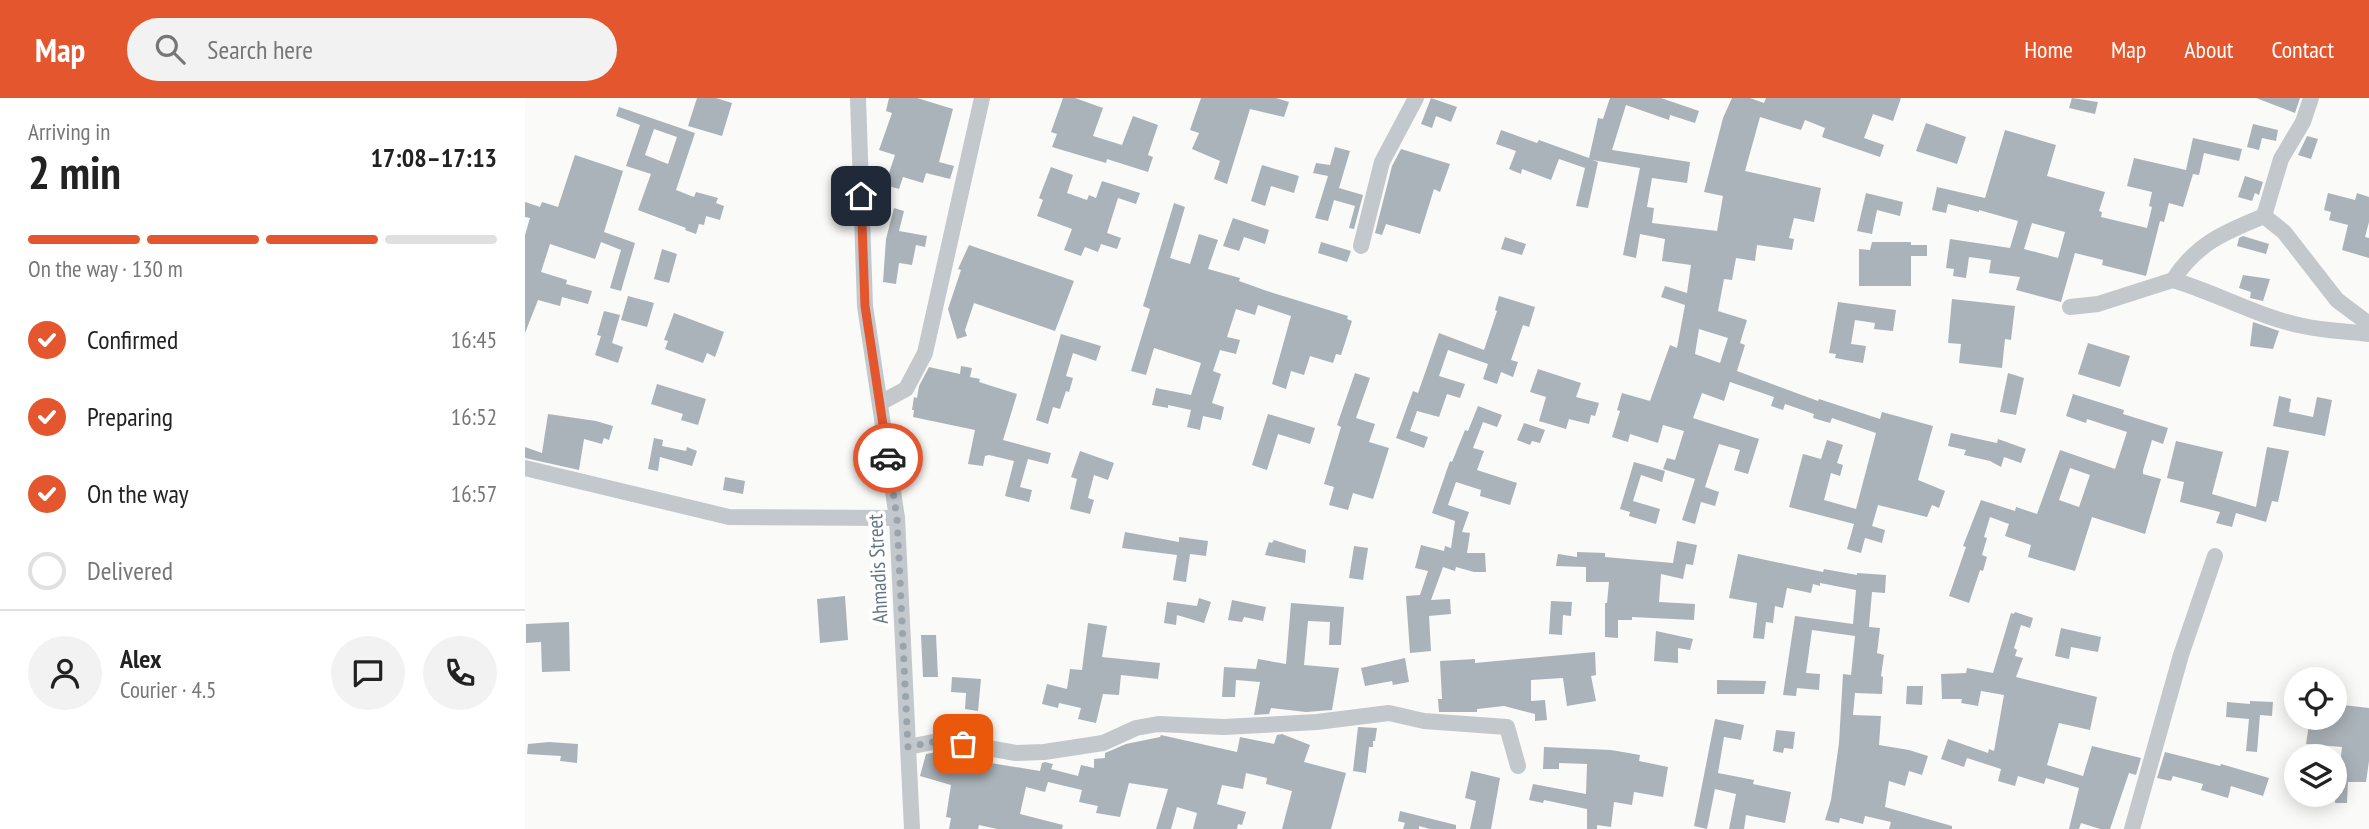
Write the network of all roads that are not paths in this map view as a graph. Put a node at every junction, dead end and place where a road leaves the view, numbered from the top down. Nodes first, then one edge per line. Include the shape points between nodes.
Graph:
1 (858, 98) edge
2 (982, 98) edge
3 (1416, 98) edge
4 (2311, 98) edge
5 (2264, 216) junction
6 (1361, 246) dead end
7 (2173, 281) junction
8 (2070, 307) dead end
9 (2369, 324) edge
10 (2369, 334) edge
11 (880, 403) junction
12 (525, 468) edge
13 (897, 518) junction
14 (2215, 556) dead end
15 (908, 747) junction
16 (1518, 766) dead end
17 (912, 829) edge
18 (2133, 829) edge

1 - 11 street, Ahmadis Street via 865,306
2 - 11 street via 925,353 906,389
3 - 6 street via 1382,162
4 - 5 street via 2281,159
5 - 7 street via 2218,235 2183,264
5 - 9 street via 2284,232 2337,300
7 - 8 street via 2098,304
7 - 10 street via 2303,326
11 - 13 street, Ahmadis Street
12 - 13 street via 729,517
13 - 15 street, Ahmadis Street
14 - 18 street via 2181,655
15 - 16 street via 943,740 1017,753 1044,752 1103,743 1158,724 1224,727 1389,713 1424,721 1507,727
15 - 17 street, Ahmadis Street

